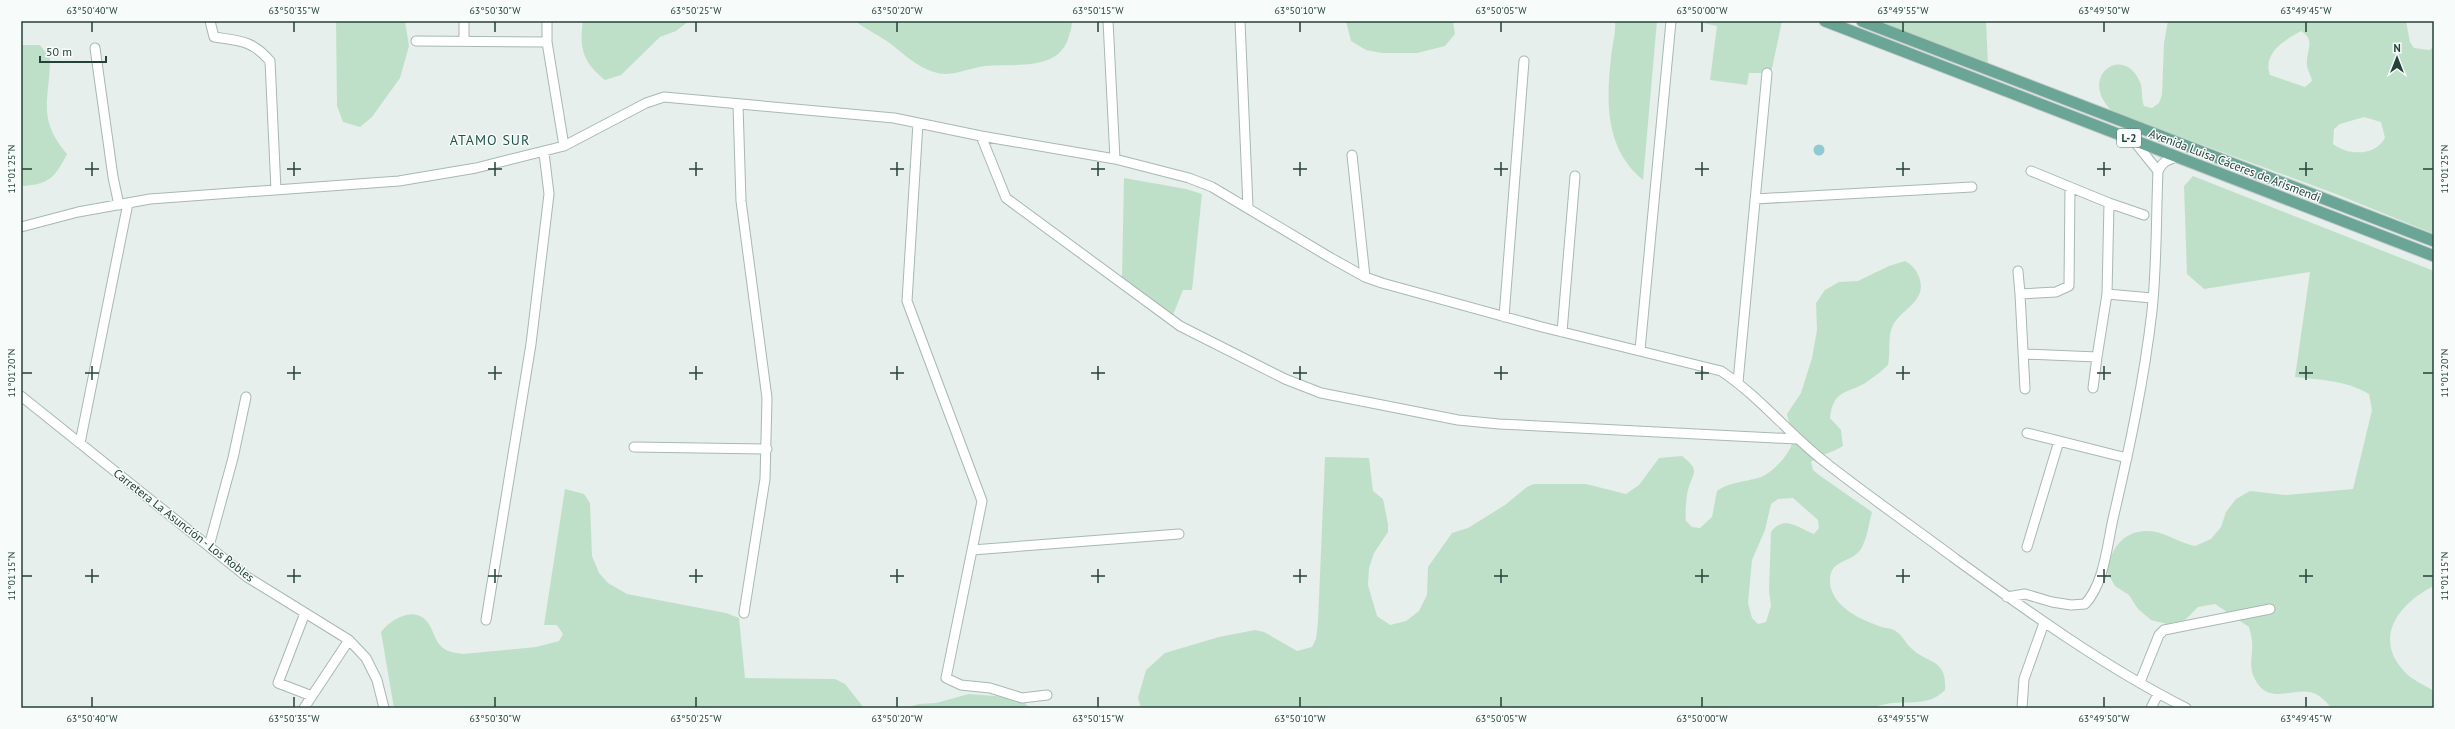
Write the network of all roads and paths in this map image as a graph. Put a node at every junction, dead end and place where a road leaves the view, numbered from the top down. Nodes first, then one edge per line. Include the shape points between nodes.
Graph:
1 (210, 21) edge
2 (464, 21) edge
3 (547, 21) edge
4 (1108, 21) edge
5 (1240, 21) edge
6 (1672, 21) edge
7 (1825, 21) edge
8 (1862, 21) edge
9 (416, 41) dead end
10 (464, 41) junction
11 (548, 42) junction
12 (95, 48) dead end
13 (1524, 61) dead end
14 (1767, 73) dead end
15 (738, 105) junction
16 (918, 123) junction
17 (981, 136) junction
18 (2134, 140) junction
19 (564, 146) junction
20 (544, 153) junction
21 (1352, 155) dead end
22 (2177, 157) junction
23 (1115, 159) junction
24 (2031, 171) dead end
25 (2158, 171) junction
26 (1575, 176) dead end
27 (1972, 187) dead end
28 (2070, 187) junction
29 (276, 190) junction
30 (1755, 199) junction
31 (2109, 203) junction
32 (124, 204) junction
33 (1248, 207) junction
34 (2144, 215) dead end
35 (21, 227) edge
36 (2434, 241) edge
37 (2434, 256) edge
38 (2018, 271) dead end
39 (1365, 277) junction
40 (2020, 294) junction
41 (2106, 294) junction
42 (2152, 298) junction
43 (1504, 317) junction
44 (1562, 332) junction
45 (1640, 350) junction
46 (2023, 354) junction
47 (2097, 357) junction
48 (1738, 382) junction
49 (2094, 388) dead end
50 (2025, 389) dead end
51 (21, 396) edge
52 (246, 397) dead end
53 (2027, 433) dead end
54 (1797, 439) junction
55 (2059, 441) junction
56 (80, 443) junction
57 (634, 448) dead end
58 (767, 449) junction
59 (2126, 458) junction
60 (1179, 534) dead end
61 (209, 546) junction
62 (2027, 548) dead end
63 (972, 550) junction
64 (2007, 597) junction
65 (2270, 609) dead end
66 (305, 613) junction
67 (744, 614) dead end
68 (486, 620) dead end
69 (2044, 623) junction
70 (349, 640) junction
71 (2140, 682) junction
72 (2158, 694) junction
73 (1047, 695) dead end
74 (312, 696) junction
75 (304, 708) edge
76 (384, 708) edge
77 (2022, 708) edge
78 (2151, 708) edge
79 (2186, 708) edge

1 - 29 street via 214,37 245,41 260,49 270,61
2 - 10 street
3 - 11 street
4 - 23 street
5 - 33 street
6 - 45 street
7 - 18 main road, Avenida Luisa Cáceres de Arismendi / L-2
8 - 36 main road, Avenida Luisa Cáceres de Arismendi / L-2
9 - 10 street
10 - 11 street
11 - 19 street
12 - 32 street via 113,177
13 - 43 street
14 - 30 street
15 - 16 street via 894,118
15 - 19 street via 664,97 646,103
15 - 58 street via 741,201 767,398
16 - 17 street
16 - 63 street via 907,301 982,501
17 - 23 street
17 - 54 street via 1006,198 1068,245 1180,326 1285,379 1321,393 1458,420 1499,424
18 - 22 main road, Avenida Luisa Cáceres de Arismendi / L-2
18 - 25 street
19 - 20 street
20 - 29 street via 399,181
20 - 68 street via 548,194 531,344
21 - 39 street
22 - 25 street via 2167,160
22 - 37 main road, Avenida Luisa Cáceres de Arismendi / L-2
23 - 33 street via 1189,178 1212,187
24 - 28 street
25 - 42 street
26 - 44 street
27 - 30 street
28 - 31 street
28 - 40 street via 2069,286 2056,292
29 - 32 street via 150,199
30 - 48 street
31 - 34 street
31 - 41 street
32 - 35 street via 78,212
32 - 56 street
33 - 39 street
38 - 40 street
39 - 43 street
40 - 46 street
41 - 42 street
41 - 47 street
42 - 59 street via 2134,423
43 - 44 street
44 - 45 street
45 - 48 street via 1721,371
46 - 47 street
46 - 50 street
47 - 49 street
48 - 54 street
51 - 56 street, Carretera La Asunción - Los Robles
52 - 61 street via 233,458
53 - 55 street
54 - 64 street via 1852,483
55 - 59 street
55 - 62 street
56 - 61 street, Carretera La Asunción - Los Robles
57 - 58 street
58 - 67 street via 765,479
59 - 64 street via 2106,554 2093,595 2085,604 2071,605 2025,594
60 - 63 street
61 - 66 street, Carretera La Asunción - Los Robles via 247,577
63 - 73 street via 946,678 961,686 990,688 1022,698
64 - 69 street
65 - 71 street via 2164,630 2159,635
66 - 70 street, Carretera La Asunción - Los Robles
66 - 74 street via 278,682
69 - 71 street
69 - 77 street via 2024,680
70 - 74 street
70 - 76 street, Carretera La Asunción - Los Robles via 366,658 377,680
71 - 72 street
72 - 78 street
72 - 79 street
74 - 75 street

